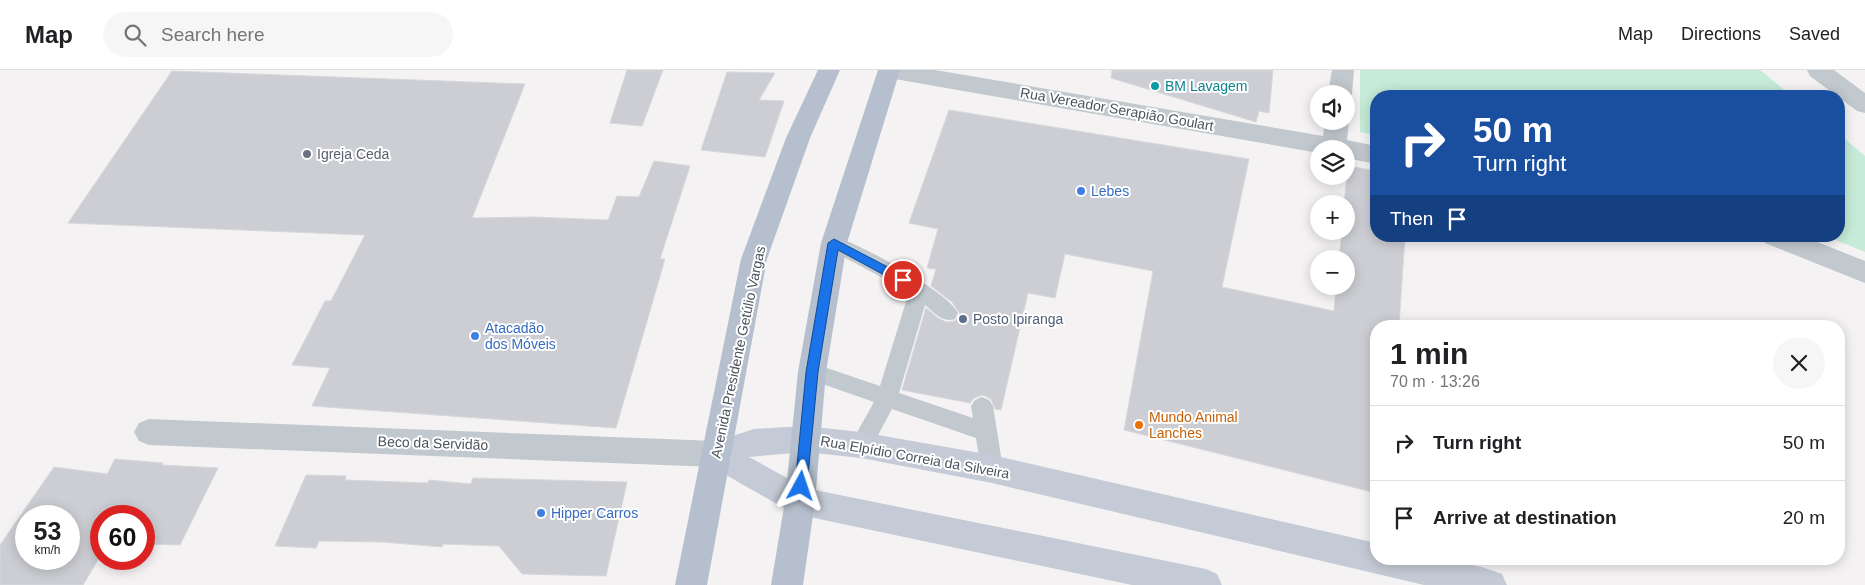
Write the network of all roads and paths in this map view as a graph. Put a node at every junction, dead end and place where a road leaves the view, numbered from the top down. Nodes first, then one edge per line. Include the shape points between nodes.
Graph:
1 (829, 70) edge
2 (889, 70) edge
3 (1342, 70) edge
4 (1818, 70) edge
5 (1341, 85) edge
6 (1845, 90) edge
7 (1845, 90) edge
8 (1865, 105) edge
9 (1310, 142) edge
10 (1355, 151) edge
11 (1370, 154) edge
12 (1789, 242) edge
13 (834, 243) junction
14 (1865, 272) edge
15 (920, 289) junction
16 (948, 314) dead end
17 (812, 372) junction
18 (887, 398) junction
19 (982, 406) dead end
20 (149, 432) dead end
21 (986, 432) junction
22 (805, 439) junction
23 (861, 445) junction
24 (716, 454) junction
25 (992, 469) junction
26 (800, 501) junction
27 (1370, 556) edge
28 (1407, 565) edge
29 (691, 585) edge
30 (787, 585) edge
31 (1206, 585) edge
32 (1491, 585) edge

1 - 24 main road, Avenida Presidente Getúlio Vargas via 798,138 754,260
2 - 9 street, Rua Vereador Serapião Goulart
2 - 13 main road
3 - 5 street
4 - 6 street
7 - 8 street
10 - 11 street, Rua Vereador Serapião Goulart
12 - 14 street
13 - 15 lane
13 - 17 main road
15 - 16 lane
15 - 18 lane
17 - 18 lane
17 - 22 main road
18 - 21 lane
18 - 23 lane
19 - 21 lane
20 - 24 street, Beco da Servidão
21 - 25 lane
22 - 23 main road, Rua Elpídio Correia da Silveira
22 - 24 main road, Rua Elpídio Correia da Silveira via 754,442
22 - 26 main road
23 - 25 main road, Rua Elpídio Correia da Silveira
24 - 26 main road
24 - 29 main road, Avenida Presidente Getúlio Vargas
25 - 27 main road, Rua Elpídio Correia da Silveira
26 - 30 main road
26 - 31 main road
28 - 32 main road, Rua Elpídio Correia da Silveira

